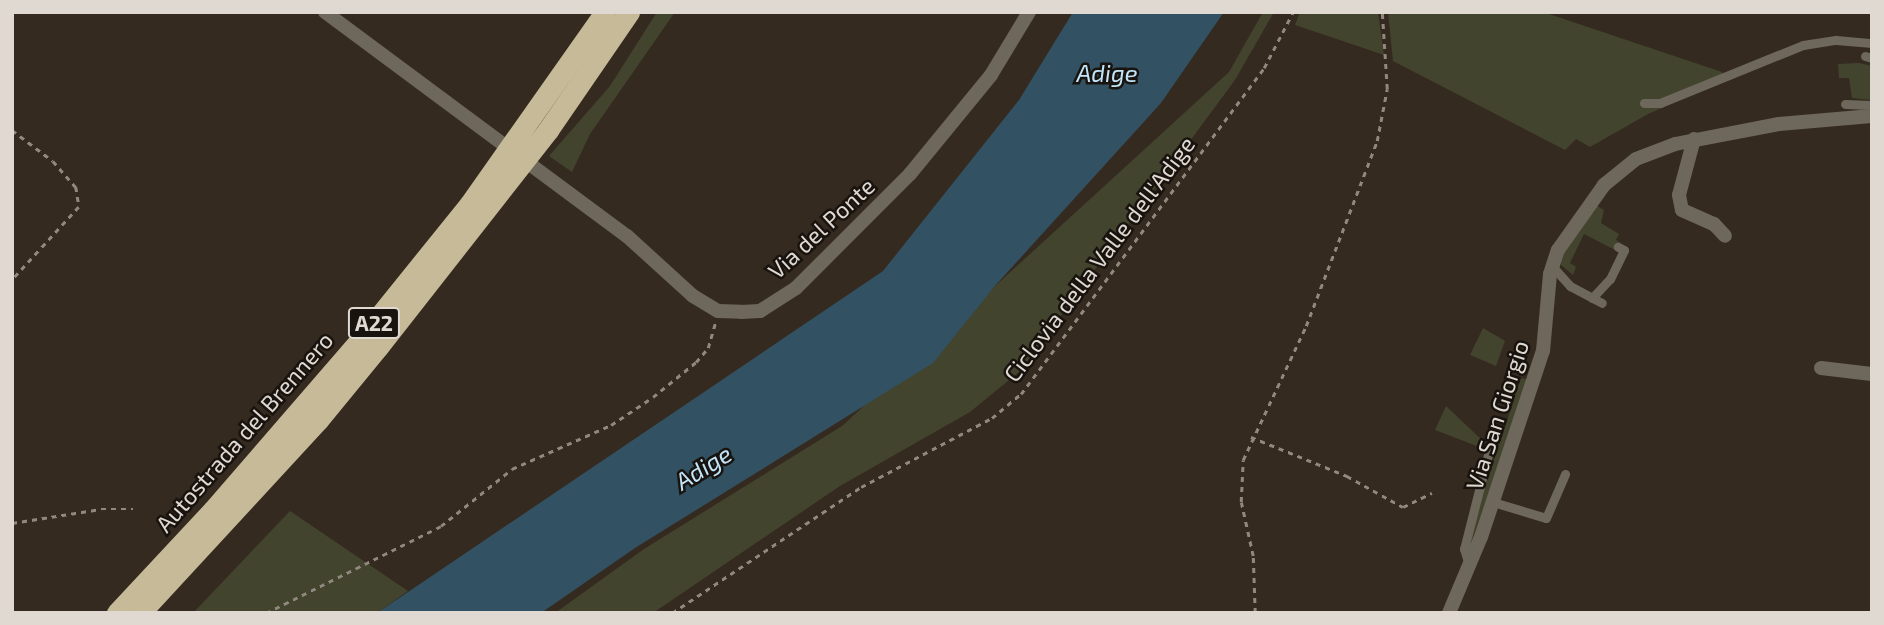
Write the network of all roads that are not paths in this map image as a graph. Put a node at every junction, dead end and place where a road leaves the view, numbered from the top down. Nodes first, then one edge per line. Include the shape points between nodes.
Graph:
1 (325, 12) edge
2 (606, 12) edge
3 (629, 12) edge
4 (1028, 12) edge
5 (1872, 43) edge
6 (1644, 103) dead end
7 (1845, 104) dead end
8 (1872, 105) edge
9 (1872, 116) edge
10 (1694, 139) junction
11 (1725, 236) dead end
12 (1618, 247) dead end
13 (1552, 266) junction
14 (1592, 299) junction
15 (1602, 303) dead end
16 (1821, 368) dead end
17 (1872, 374) edge
18 (1489, 451) dead end
19 (1565, 474) dead end
20 (1493, 502) junction
21 (1469, 565) junction
22 (117, 613) edge
23 (140, 613) edge
24 (1449, 613) edge

1 - 4 street, Via del Ponte via 627,236 693,296 718,311 760,311 796,288 911,174 991,75
2 - 22 highway, Autostrada del Brennero / A22 via 469,205 360,340
3 - 23 highway, Autostrada del Brennero / A22 via 548,130 386,337 299,440
5 - 6 lane via 1836,40 1803,45 1672,99
7 - 8 lane
9 - 10 street, Via San Giorgio via 1779,124
10 - 11 street via 1679,195 1682,210 1714,224
10 - 13 street, Via San Giorgio via 1636,159 1611,178 1572,227
12 - 14 lane via 1624,250 1610,279
13 - 14 lane via 1570,286
13 - 20 street, Via San Giorgio via 1543,351
14 - 15 lane
16 - 17 street
18 - 21 lane via 1464,549
19 - 20 lane via 1546,518
20 - 21 street, Via San Giorgio
21 - 24 street, Via San Giorgio

